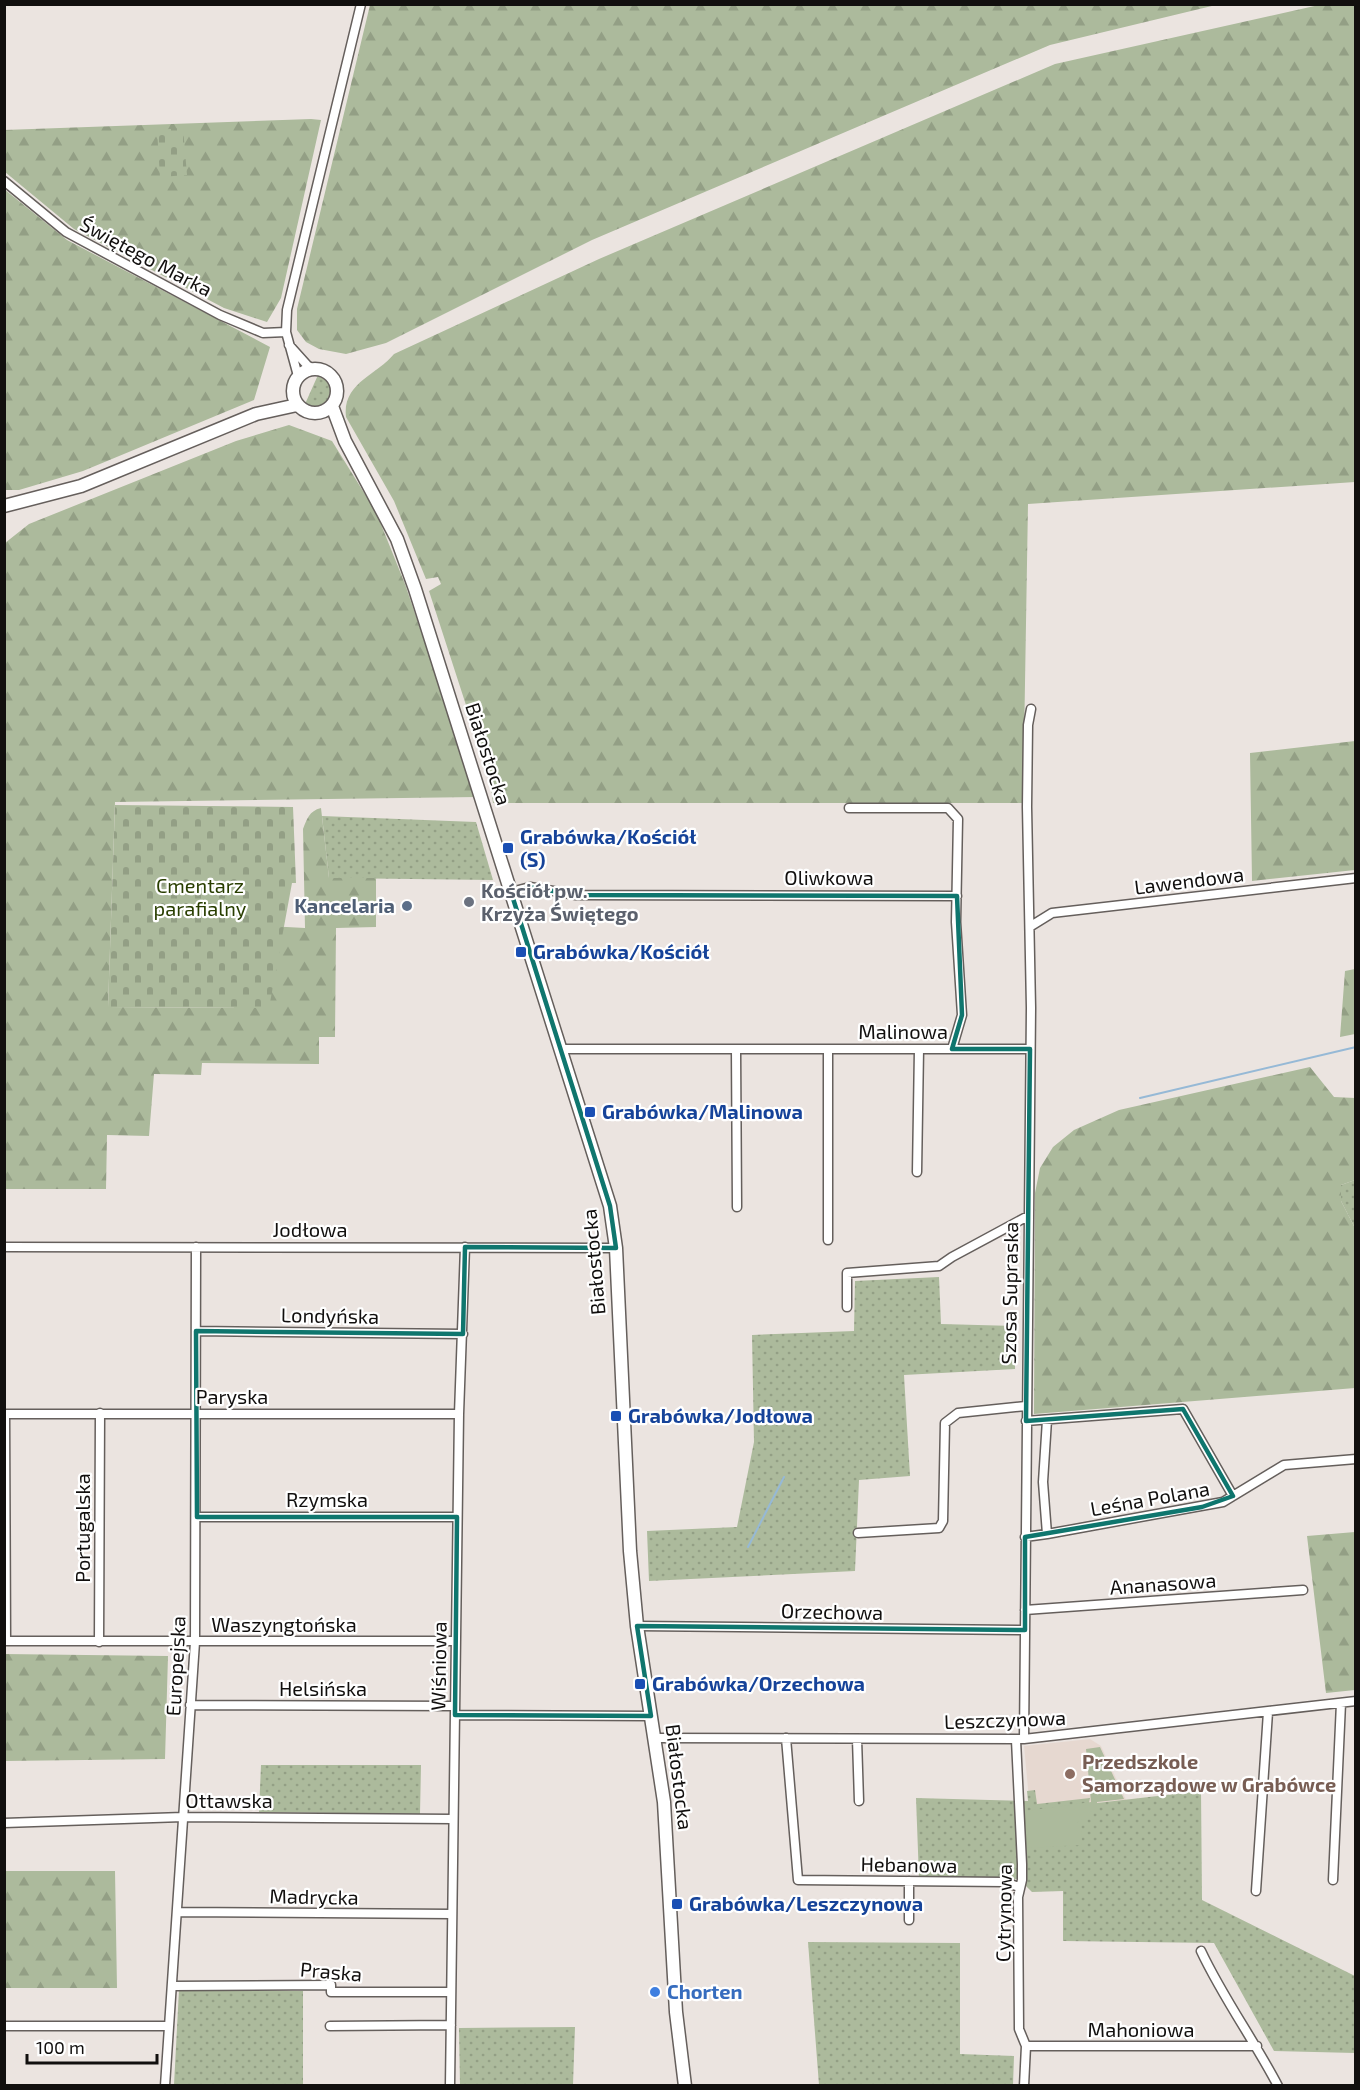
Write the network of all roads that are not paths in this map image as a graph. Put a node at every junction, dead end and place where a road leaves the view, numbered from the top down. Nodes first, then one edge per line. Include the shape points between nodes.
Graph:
1 (361, 4) edge
2 (4, 181) edge
3 (286, 332) junction
4 (289, 345) junction
5 (314, 369) junction
6 (298, 376) junction
7 (292, 392) junction
8 (297, 405) junction
9 (332, 406) junction
10 (263, 411) junction
11 (320, 413) junction
12 (345, 441) junction
13 (4, 506) edge
14 (1031, 709) dead end
15 (849, 808) dead end
16 (1356, 878) edge
17 (511, 892) junction
18 (957, 896) junction
19 (1030, 926) junction
20 (561, 1049) junction
21 (736, 1049) junction
22 (828, 1049) junction
23 (920, 1049) junction
24 (952, 1049) junction
25 (1030, 1049) junction
26 (917, 1172) dead end
27 (737, 1207) dead end
28 (1028, 1216) junction
29 (828, 1240) dead end
30 (4, 1247) edge
31 (196, 1247) junction
32 (465, 1247) junction
33 (616, 1248) junction
34 (847, 1307) dead end
35 (196, 1331) junction
36 (463, 1334) junction
37 (1026, 1406) junction
38 (100, 1413) junction
39 (5, 1414) edge
40 (196, 1414) junction
41 (459, 1414) junction
42 (1047, 1420) junction
43 (1026, 1421) junction
44 (1356, 1459) edge
45 (1233, 1496) junction
46 (197, 1517) junction
47 (458, 1517) junction
48 (858, 1533) dead end
49 (1047, 1534) junction
50 (1025, 1537) junction
51 (1303, 1590) dead end
52 (1025, 1610) junction
53 (638, 1626) junction
54 (1025, 1630) junction
55 (5, 1641) edge
56 (456, 1641) junction
57 (99, 1642) junction
58 (195, 1642) junction
59 (1356, 1701) edge
60 (1341, 1703) junction
61 (190, 1705) junction
62 (455, 1710) junction
63 (1268, 1712) junction
64 (651, 1716) junction
65 (654, 1738) junction
66 (786, 1738) junction
67 (856, 1738) junction
68 (1020, 1740) junction
69 (859, 1801) dead end
70 (183, 1816) junction
71 (453, 1819) junction
72 (4, 1823) edge
73 (1333, 1880) dead end
74 (909, 1881) junction
75 (1019, 1887) junction
76 (1256, 1891) dead end
77 (177, 1912) junction
78 (452, 1914) junction
79 (909, 1920) dead end
80 (1201, 1951) dead end
81 (173, 1986) junction
82 (451, 1992) junction
83 (450, 2025) junction
84 (4, 2026) edge
85 (170, 2026) junction
86 (330, 2026) dead end
87 (1026, 2046) junction
88 (1257, 2046) junction
89 (165, 2085) edge
90 (450, 2085) edge
91 (685, 2085) edge
92 (1024, 2085) edge
93 (1278, 2085) edge

1 - 3 street via 286,310
2 - 3 street, Świętego Marka via 66,232 220,315 263,333
3 - 4 street
4 - 5 street
4 - 6 street
5 - 6 street
5 - 9 street via 326,371 336,384
6 - 7 street
7 - 8 street
7 - 10 street
8 - 10 street
8 - 11 street via 307,412
9 - 11 street
9 - 12 street, Białostocka
10 - 13 street via 81,486
11 - 12 street, Białostocka
12 - 17 street, Białostocka via 397,539
14 - 19 street
15 - 18 street via 948,808 958,819
16 - 19 street, Lawendowa via 1052,913
17 - 18 street, Oliwkowa via 530,887 576,895
17 - 20 street, Białostocka
18 - 24 street via 962,1016
19 - 25 street
20 - 21 street, Malinowa
20 - 33 street, Białostocka via 610,1206
21 - 22 street, Malinowa
21 - 27 street
22 - 23 street, Malinowa
22 - 29 street
23 - 24 street, Malinowa
23 - 26 street
24 - 25 street, Malinowa
25 - 28 street, Szosa Supraska
28 - 34 street via 939,1266 848,1273
28 - 37 street, Szosa Supraska
30 - 31 street, Jodłowa
31 - 32 street, Jodłowa
31 - 35 street, Europejska
32 - 33 street, Jodłowa
32 - 36 street, Wiśniowa
33 - 53 street, Białostocka via 626,1484
35 - 36 street, Londyńska
35 - 40 street, Europejska
36 - 41 street, Wiśniowa
37 - 43 street, Szosa Supraska
37 - 48 street via 958,1413 945,1423 943,1521 939,1528
38 - 39 street, Paryska
38 - 40 street, Paryska
38 - 57 street, Portugalska
39 - 55 street
40 - 41 street, Paryska
40 - 46 street, Europejska
41 - 47 street, Wiśniowa
42 - 43 street
42 - 45 street via 1183,1409
42 - 49 street via 1043,1482
43 - 50 street, Szosa Supraska
44 - 45 street, Leśna Polana via 1284,1465
45 - 49 street, Leśna Polana via 1202,1507
46 - 47 street, Rzymska
46 - 58 street, Europejska
47 - 56 street, Wiśniowa
49 - 50 street, Leśna Polana
50 - 52 street, Cytrynowa
51 - 52 street, Ananasowa
52 - 54 street, Cytrynowa
53 - 54 street, Orzechowa
53 - 64 street, Białostocka
54 - 68 street, Cytrynowa
55 - 57 street, Waszyngtońska
56 - 58 street, Waszyngtońska
56 - 62 street, Wiśniowa
57 - 58 street, Waszyngtońska
58 - 61 street, Europejska
59 - 60 street, Leszczynowa
60 - 63 street, Leszczynowa
60 - 73 street
61 - 62 street, Helsińska
61 - 70 street, Europejska
62 - 64 street, Helsińska
62 - 71 street, Wiśniowa
63 - 68 street, Leszczynowa
63 - 76 street
64 - 65 street, Białostocka
65 - 66 street, Leszczynowa
65 - 91 street, Białostocka via 667,1834 676,2012
66 - 67 street, Leszczynowa
66 - 74 street, Hebanowa via 798,1880
67 - 68 street, Leszczynowa
67 - 69 street
68 - 75 street, Cytrynowa
70 - 71 street, Ottawska
70 - 72 street, Ottawska
70 - 77 street, Europejska
71 - 78 street, Wiśniowa
74 - 75 street, Hebanowa via 1005,1882
74 - 79 street
75 - 87 street, Cytrynowa via 1019,2030
77 - 78 street, Madrycka
77 - 81 street, Europejska
78 - 82 street, Wiśniowa
80 - 88 street via 1214,1979
81 - 82 street, Praska via 331,1985 331,1992
81 - 85 street, Europejska
82 - 83 street, Wiśniowa
83 - 86 street
83 - 90 street, Wiśniowa
84 - 85 street
85 - 89 street, Europejska
87 - 88 street, Mahoniowa
87 - 92 street, Cytrynowa
88 - 93 street

